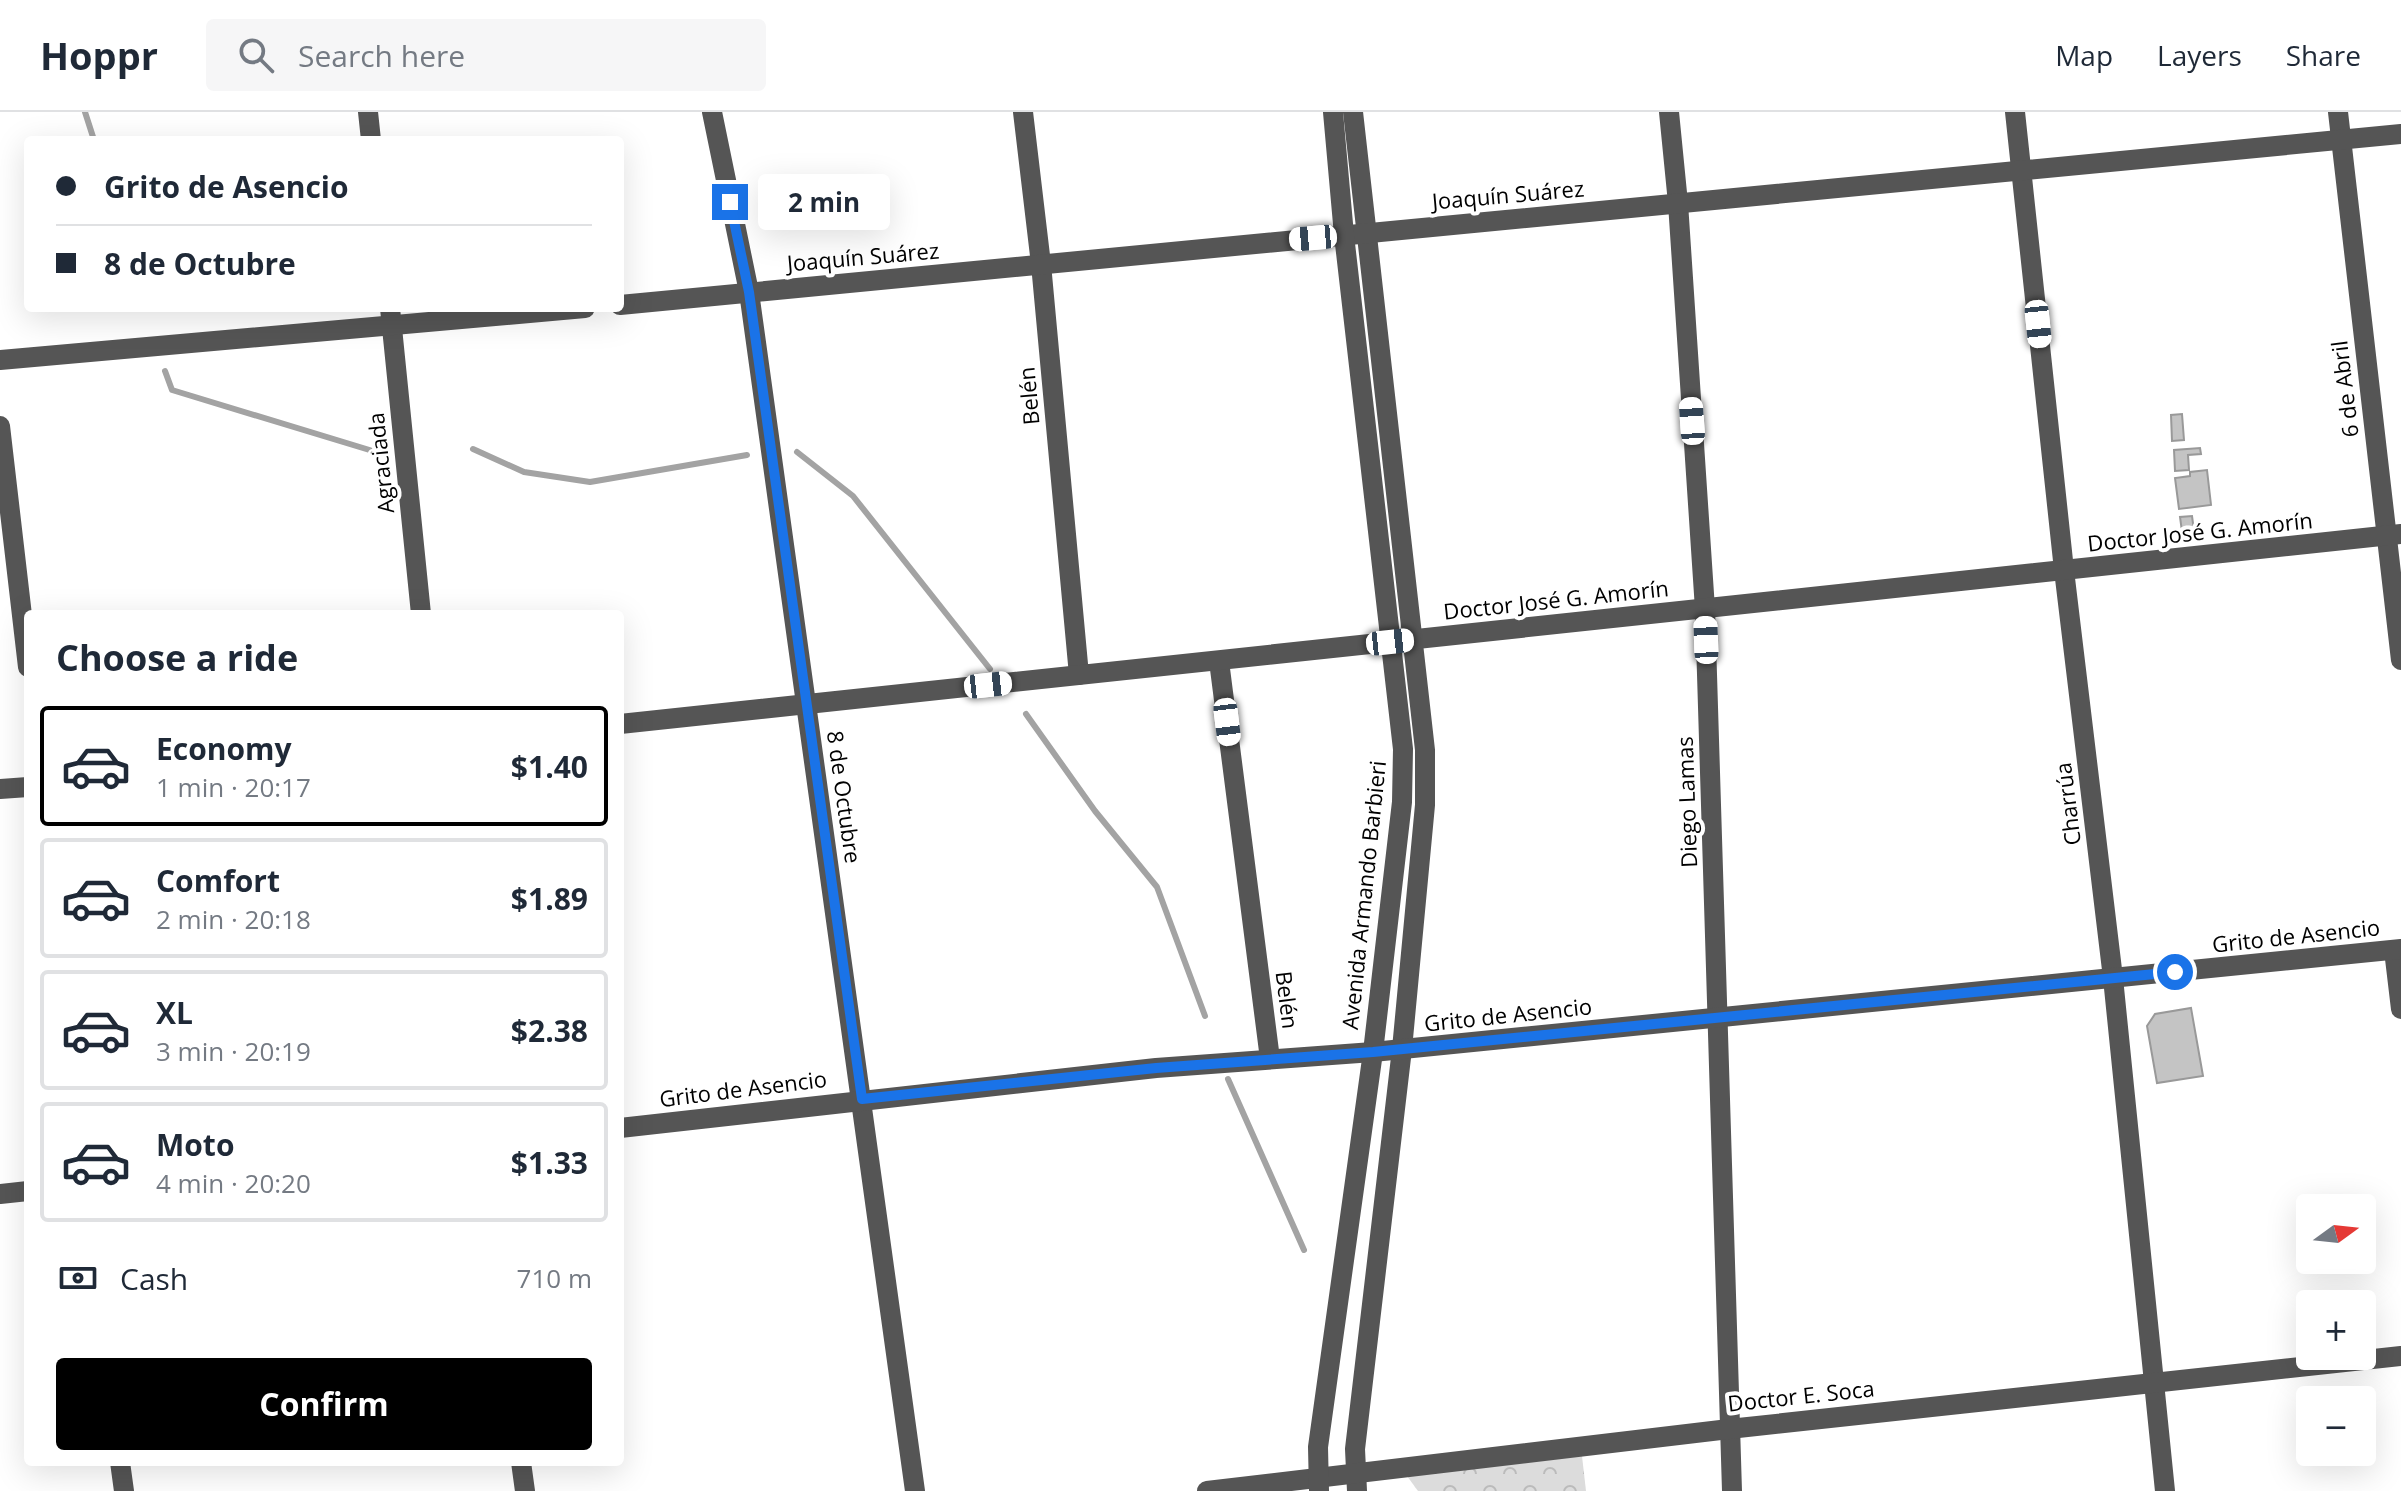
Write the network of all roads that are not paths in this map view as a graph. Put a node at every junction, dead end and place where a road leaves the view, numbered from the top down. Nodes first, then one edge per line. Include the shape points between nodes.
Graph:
1 (368, 112) edge
2 (712, 112) edge
3 (1023, 112) edge
4 (1333, 112) edge
5 (1353, 112) edge
6 (1669, 112) edge
7 (2015, 112) edge
8 (2338, 112) edge
9 (2401, 134) edge
10 (371, 136) edge
11 (2341, 139) junction
12 (2022, 170) junction
13 (1678, 203) junction
14 (1367, 233) junction
15 (1344, 235) junction
16 (1041, 264) junction
17 (749, 292) junction
18 (624, 305) edge
19 (499, 312) edge
20 (391, 317) edge
21 (0, 360) edge
22 (0, 426) edge
23 (2394, 535) edge
24 (2064, 570) junction
25 (1705, 609) junction
26 (421, 610) edge
27 (24, 633) edge
28 (1413, 640) junction
29 (1390, 642) junction
30 (2401, 660) edge
31 (1219, 661) junction
32 (1079, 675) junction
33 (807, 704) junction
34 (624, 724) edge
35 (24, 787) edge
36 (0, 789) edge
37 (2397, 949) edge
38 (2113, 978) junction
39 (2401, 1009) edge
40 (1718, 1019) junction
41 (1402, 1049) junction
42 (1373, 1052) junction
43 (1270, 1059) junction
44 (862, 1099) junction
45 (624, 1128) edge
46 (24, 1191) edge
47 (0, 1194) edge
48 (2401, 1356) edge
49 (2152, 1381) junction
50 (1729, 1429) junction
51 (121, 1466) edge
52 (522, 1466) edge
53 (1356, 1482) edge
54 (1318, 1484) edge
55 (124, 1491) edge
56 (525, 1491) edge
57 (915, 1491) edge
58 (1207, 1491) edge
59 (1732, 1491) edge
60 (2165, 1491) edge

1 - 10 street
2 - 17 street, 8 de Octubre
3 - 16 street, Belén
4 - 15 street, Avenida Armando Barbieri
5 - 14 street
6 - 13 street, Diego Lamas
7 - 12 street, Charrúa
8 - 11 street, 6 de Abril
9 - 11 street, Joaquín Suárez
11 - 12 street, Joaquín Suárez
11 - 23 street, 6 de Abril
12 - 13 street, Joaquín Suárez
12 - 24 street, Charrúa
13 - 14 street, Joaquín Suárez
13 - 25 street, Diego Lamas
14 - 15 street, Joaquín Suárez
14 - 28 street
15 - 16 street, Joaquín Suárez
15 - 29 street, Avenida Armando Barbieri
16 - 17 street, Joaquín Suárez
16 - 32 street, Belén
17 - 18 street, Joaquín Suárez
17 - 33 street, 8 de Octubre
19 - 20 street
20 - 21 street
20 - 26 street, Agraciada
22 - 27 street
23 - 24 street, Doctor José G. Amorín
23 - 30 street, 6 de Abril
24 - 25 street, Doctor José G. Amorín
24 - 38 street, Charrúa
25 - 28 street, Doctor José G. Amorín
25 - 40 street, Diego Lamas
28 - 29 street, Doctor José G. Amorín
28 - 41 street via 1425,805
29 - 31 street, Doctor José G. Amorín
29 - 42 street, Avenida Armando Barbieri via 1403,749 1402,802
31 - 32 street, Doctor José G. Amorín
31 - 43 street, Belén
32 - 33 street, Doctor José G. Amorín
33 - 34 street, Doctor José G. Amorín
33 - 44 street, 8 de Octubre
35 - 36 street
37 - 38 street, Grito de Asencio
37 - 39 street
38 - 40 street, Grito de Asencio
38 - 49 street, Charrúa
40 - 41 street, Grito de Asencio
40 - 50 street, Diego Lamas
41 - 42 street, Grito de Asencio
41 - 53 street via 1355,1449
42 - 43 street, Grito de Asencio
42 - 54 street, Avenida Armando Barbieri via 1318,1447
43 - 44 street, Grito de Asencio
44 - 45 street, Grito de Asencio
44 - 57 street, 8 de Octubre
46 - 47 street
48 - 49 street, Doctor E. Soca
49 - 50 street, Doctor E. Soca
49 - 60 street, Charrúa
50 - 53 street, Doctor E. Soca
50 - 59 street, Diego Lamas
51 - 55 street
52 - 56 street
53 - 54 street, Doctor E. Soca
54 - 58 street, Doctor E. Soca

